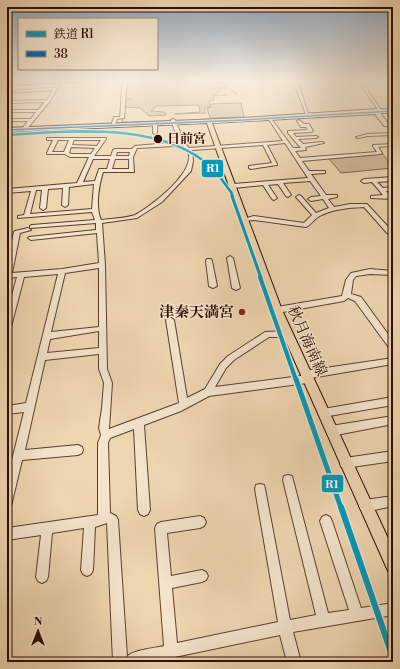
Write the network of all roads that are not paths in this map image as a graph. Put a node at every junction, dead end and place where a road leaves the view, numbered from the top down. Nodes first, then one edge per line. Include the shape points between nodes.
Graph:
1 (12, 111) edge
2 (39, 111) edge
3 (123, 111) edge
4 (306, 111) edge
5 (374, 111) edge
6 (378, 111) edge
7 (308, 115) junction
8 (270, 118) junction
9 (7, 120) edge
10 (32, 120) junction
11 (210, 121) junction
12 (299, 121) dead end
13 (173, 122) junction
14 (155, 123) junction
15 (113, 124) junction
16 (24, 129) junction
17 (391, 129) edge
18 (7, 130) edge
19 (97, 132) dead end
20 (155, 134) dead end
21 (76, 137) junction
22 (316, 137) dead end
23 (296, 138) junction
24 (359, 138) dead end
25 (48, 139) dead end
26 (56, 139) junction
27 (95, 139) junction
28 (286, 142) junction
29 (182, 143) junction
30 (264, 143) junction
31 (322, 143) dead end
32 (69, 146) junction
33 (218, 146) junction
34 (302, 146) junction
35 (98, 147) junction
36 (393, 148) edge
37 (188, 149) junction
38 (291, 150) junction
39 (133, 151) junction
40 (66, 153) junction
41 (92, 156) junction
42 (111, 157) junction
43 (131, 158) junction
44 (299, 160) junction
45 (251, 167) dead end
46 (109, 170) junction
47 (323, 172) dead end
48 (308, 173) junction
49 (312, 179) junction
50 (393, 179) edge
51 (372, 180) junction
52 (279, 181) junction
53 (364, 181) dead end
54 (96, 182) junction
55 (261, 182) junction
56 (80, 184) junction
57 (66, 185) junction
58 (233, 186) junction
59 (45, 188) junction
60 (34, 189) junction
61 (393, 189) edge
62 (7, 190) edge
63 (381, 190) junction
64 (288, 195) dead end
65 (335, 196) dead end
66 (390, 196) edge
67 (299, 197) dead end
68 (324, 197) junction
69 (373, 197) dead end
70 (274, 198) dead end
71 (312, 199) dead end
72 (65, 205) dead end
73 (43, 208) dead end
74 (95, 210) junction
75 (333, 210) junction
76 (315, 215) junction
77 (27, 216) junction
78 (20, 217) dead end
79 (244, 220) junction
80 (99, 221) junction
81 (100, 231) junction
82 (393, 232) edge
83 (31, 238) dead end
84 (230, 258) dead end
85 (210, 262) dead end
86 (102, 266) junction
87 (62, 271) junction
88 (393, 273) edge
89 (21, 274) junction
90 (7, 276) edge
91 (213, 286) dead end
92 (236, 288) dead end
93 (347, 295) junction
94 (277, 310) junction
95 (170, 320) dead end
96 (7, 327) edge
97 (97, 329) dead end
98 (288, 334) junction
99 (47, 336) junction
100 (393, 347) edge
101 (97, 351) dead end
102 (42, 357) junction
103 (393, 361) edge
104 (306, 377) junction
105 (208, 392) junction
106 (393, 401) edge
107 (184, 405) junction
108 (30, 407) junction
109 (7, 410) edge
110 (323, 413) junction
111 (393, 420) edge
112 (139, 423) junction
113 (331, 431) junction
114 (106, 435) junction
115 (78, 450) dead end
116 (18, 455) junction
117 (393, 456) edge
118 (346, 463) junction
119 (288, 480) dead end
120 (260, 489) dead end
121 (393, 501) edge
122 (7, 502) edge
123 (365, 506) junction
124 (144, 510) dead end
125 (104, 516) junction
126 (326, 521) dead end
127 (90, 522) junction
128 (200, 522) dead end
129 (47, 529) junction
130 (7, 534) edge
131 (392, 561) edge
132 (87, 570) dead end
133 (202, 576) dead end
134 (42, 577) dead end
135 (166, 583) junction
136 (393, 609) edge
137 (357, 615) junction
138 (324, 620) junction
139 (285, 627) junction
140 (171, 651) junction
141 (120, 662) edge
142 (131, 662) edge
143 (294, 662) edge

1 - 9 street
2 - 10 street
3 - 15 street via 122,118 115,118
4 - 7 street
5 - 7 main road
6 - 17 main road
7 - 8 main road
8 - 11 main road
8 - 28 street
9 - 10 street
10 - 16 street
11 - 13 main road
11 - 33 main road, 秋月海南線
12 - 23 street via 303,126 307,125 311,131 290,132
13 - 14 main road
13 - 29 street
14 - 15 main road
14 - 20 street
15 - 16 main road
16 - 18 main road
17 - 24 street
19 - 27 street
21 - 26 street
21 - 27 street
21 - 32 street
22 - 23 street
23 - 34 street
25 - 26 street
26 - 40 street via 49,153
27 - 35 street via 104,139
28 - 30 street
28 - 38 street
29 - 37 street
29 - 39 street via 135,147
30 - 33 street
30 - 45 street via 275,164
31 - 34 street
32 - 35 street
32 - 40 street
33 - 37 street
33 - 58 main road, 秋月海南線
34 - 38 street via 304,149
35 - 41 street
36 - 44 street via 375,146 380,153
37 - 80 street via 191,156 188,170 160,201 135,217
38 - 44 street
39 - 42 street via 114,150
39 - 43 street
40 - 41 street via 70,156
41 - 42 street
41 - 56 street
42 - 43 street
42 - 46 street
43 - 46 street via 132,171
44 - 48 street
46 - 54 street via 101,170
47 - 48 street
48 - 49 street
49 - 52 street
49 - 68 street
50 - 51 street
51 - 53 street
51 - 63 street
52 - 55 street
52 - 64 street
54 - 56 street
54 - 74 street
55 - 58 street
55 - 70 street
56 - 57 street
57 - 59 street
57 - 72 street
58 - 79 main road, 秋月海南線
59 - 60 street
59 - 73 street
60 - 62 street
60 - 77 street
61 - 63 street
63 - 66 street
65 - 68 street
66 - 69 street
67 - 76 street
68 - 71 street
68 - 75 street via 326,204
74 - 77 street
74 - 80 street
75 - 76 street
75 - 82 street via 366,205 389,232
76 - 79 street via 306,224 254,218
77 - 78 street
79 - 94 main road, 秋月海南線
80 - 81 street
80 - 90 street via 30,228 17,232
81 - 83 street
81 - 86 street
84 - 92 street
85 - 91 street
86 - 87 street
86 - 114 street via 103,369 108,383 104,428
87 - 89 street
87 - 99 street
88 - 93 street via 384,271 353,274
89 - 90 street
89 - 96 street
93 - 94 street via 344,298
93 - 100 street via 358,299
94 - 98 main road, 秋月海南線
95 - 107 street
97 - 99 street
98 - 104 main road, 秋月海南線
98 - 105 street via 268,334 231,358
99 - 102 street
101 - 102 street
102 - 108 street
103 - 104 street
104 - 105 street
104 - 110 main road, 秋月海南線
105 - 107 street
106 - 110 street
107 - 112 street
108 - 109 street
108 - 116 street
110 - 113 main road, 秋月海南線
111 - 113 street
112 - 114 street
112 - 124 street
113 - 118 main road, 秋月海南線
114 - 125 street via 103,443
115 - 116 street
116 - 122 street
117 - 118 street
118 - 123 main road, 秋月海南線
119 - 138 street
120 - 139 street
121 - 123 street
123 - 131 main road, 秋月海南線
125 - 127 street via 102,520
125 - 141 street via 112,520
126 - 137 street
127 - 129 street
127 - 132 street
128 - 135 street via 161,528
129 - 130 street
129 - 134 street
133 - 135 street
135 - 140 street
136 - 137 street
137 - 138 street
138 - 139 street
139 - 140 street
139 - 143 street
140 - 142 street via 133,659

